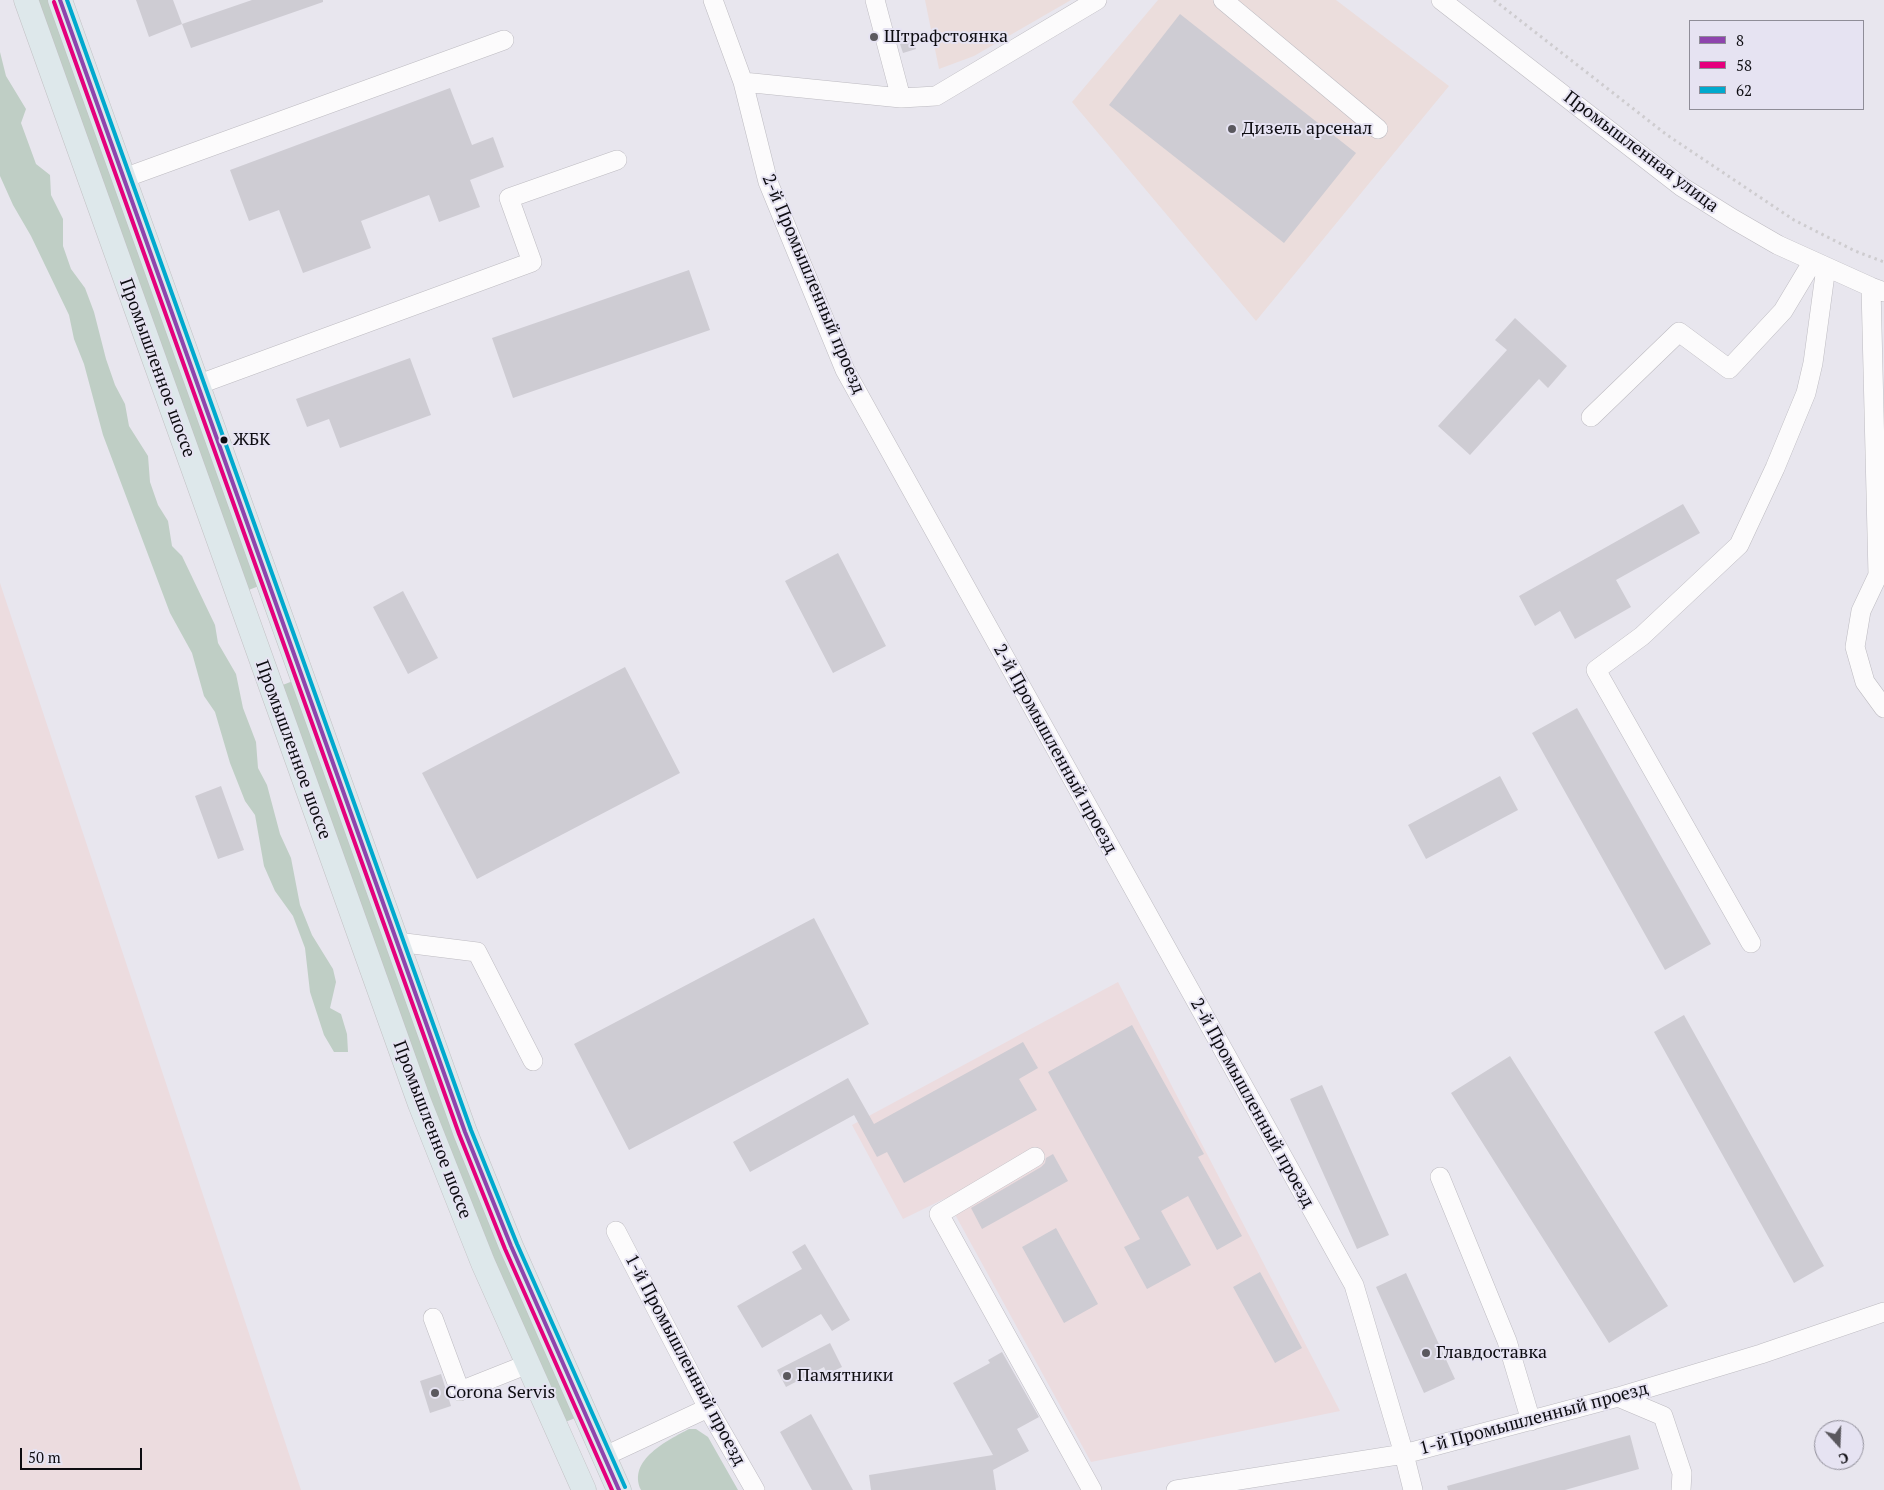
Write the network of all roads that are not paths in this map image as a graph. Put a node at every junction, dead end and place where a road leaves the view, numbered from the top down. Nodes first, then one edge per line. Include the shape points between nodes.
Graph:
1 (26, 0) edge
2 (60, 0) edge
3 (713, 0) edge
4 (875, 0) edge
5 (1097, 0) edge
6 (1223, 0) edge
7 (1441, 0) edge
8 (504, 40) dead end
9 (743, 82) junction
10 (901, 98) junction
11 (1378, 129) dead end
12 (617, 160) dead end
13 (124, 178) junction
14 (1820, 264) junction
15 (1877, 290) edge
16 (197, 385) junction
17 (1591, 418) dead end
18 (1880, 479) edge
19 (1879, 585) edge
20 (281, 618) junction
21 (249, 629) junction
22 (1884, 708) edge
23 (396, 942) junction
24 (1751, 943) dead end
25 (533, 1062) dead end
26 (1034, 1157) dead end
27 (1440, 1177) dead end
28 (616, 1231) dead end
29 (1884, 1312) edge
30 (432, 1318) dead end
31 (528, 1364) junction
32 (1618, 1397) junction
33 (708, 1408) junction
34 (1531, 1421) junction
35 (1404, 1454) junction
36 (605, 1456) junction
37 (579, 1480) edge
38 (619, 1490) edge
39 (755, 1490) edge
40 (1092, 1490) edge
41 (1176, 1490) edge
42 (1412, 1490) edge
43 (1681, 1490) edge

1 - 21 main road, Промышленное шоссе
2 - 13 main road, Промышленное шоссе
3 - 9 street, 2-й Промышленный проезд
4 - 10 street
5 - 10 street via 936,96
6 - 11 street
7 - 14 street, Промышленная улица via 1682,187 1778,245
8 - 13 street
9 - 10 street
9 - 35 street, 2-й Промышленный проезд via 768,182 845,370 1354,1285
12 - 16 street via 508,198 532,262
13 - 16 main road, Промышленное шоссе
14 - 15 street, Промышленная улица
14 - 17 street via 1783,311 1729,369 1680,332
14 - 24 street via 1813,363 1806,393 1739,545 1642,636 1596,670
15 - 18 street
16 - 20 main road, Промышленное шоссе
18 - 19 street
19 - 22 street via 1861,611 1855,647 1865,682
20 - 21 main road
20 - 23 main road, Промышленное шоссе
21 - 31 main road, Промышленное шоссе via 420,1104 483,1263
23 - 25 street via 477,952
23 - 36 main road, Промышленное шоссе via 472,1150 511,1246
26 - 40 street via 939,1214
27 - 34 street via 1507,1341
28 - 33 street, 1-й Промышленный проезд
29 - 32 street, 1-й Промышленный проезд via 1761,1354
30 - 31 street via 460,1391
31 - 37 main road, Промышленное шоссе
32 - 34 street, 1-й Промышленный проезд
32 - 43 street via 1663,1416 1682,1473
33 - 36 street
33 - 39 street, 1-й Промышленный проезд
34 - 35 street, 1-й Промышленный проезд
35 - 41 street, 1-й Промышленный проезд
35 - 42 street, 2-й Промышленный проезд
36 - 37 main road
36 - 38 main road, Промышленное шоссе

